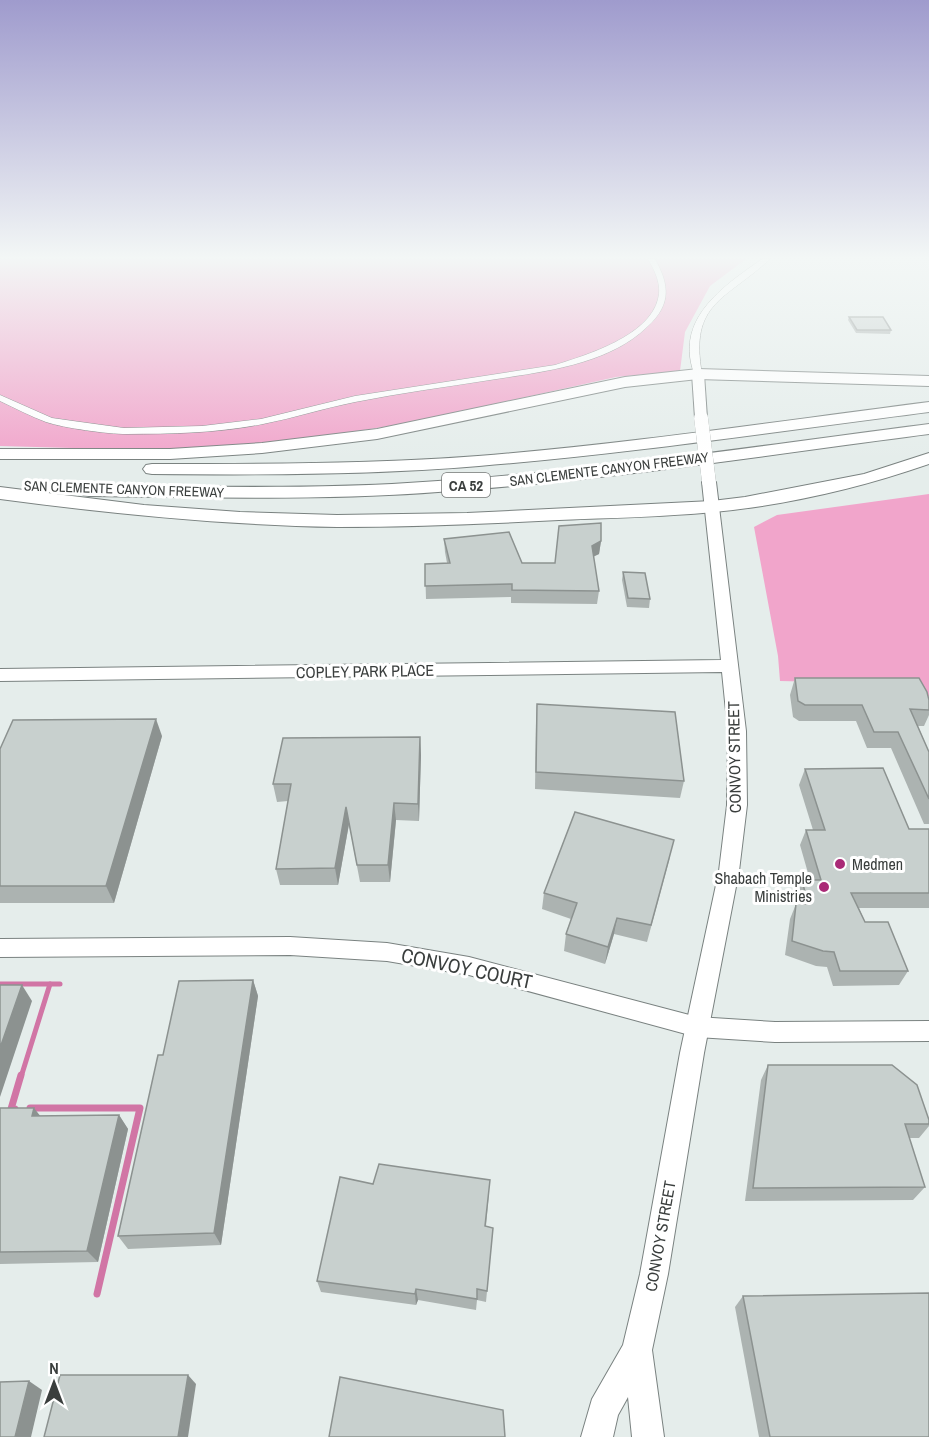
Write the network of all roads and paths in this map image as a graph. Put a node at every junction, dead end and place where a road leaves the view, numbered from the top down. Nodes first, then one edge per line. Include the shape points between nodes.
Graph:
1 (644, 326) edge
2 (697, 326) edge
3 (698, 374) junction
4 (929, 381) edge
5 (0, 398) edge
6 (929, 407) edge
7 (929, 429) edge
8 (0, 454) edge
9 (929, 458) edge
10 (0, 460) edge
11 (0, 485) edge
12 (0, 493) edge
13 (712, 507) junction
14 (730, 666) junction
15 (0, 675) edge
16 (0, 948) edge
17 (697, 1027) junction
18 (929, 1031) edge
19 (637, 1350) junction
20 (597, 1437) edge
21 (648, 1437) edge

1 - 5 street via 613,346 556,367 355,399 261,422 202,429 124,431 73,424 50,420
2 - 3 street, CONVOY STREET via 694,339
3 - 4 highway
3 - 8 highway via 625,382 376,434 262,448 170,454
3 - 13 main road, CONVOY STREET, bridge
6 - 10 highway, SAN CLEMENTE CANYON FREEWAY / CA 52 via 479,461 250,470 148,469
7 - 11 highway, SAN CLEMENTE CANYON FREEWAY / CA 52 via 557,477 436,487 248,493 109,492
9 - 13 highway via 868,479
12 - 13 highway via 92,507 253,519 385,521
13 - 14 main road, CONVOY STREET
14 - 15 main road, COPLEY PARK PLACE
14 - 17 main road, CONVOY STREET via 737,731 737,805 729,871
16 - 17 street, CONVOY COURT via 290,946 387,952 525,979
17 - 18 street, CONVOY COURT via 776,1032
17 - 19 main road, CONVOY STREET
19 - 20 main road, CONVOY STREET via 603,1410
19 - 21 main road, CONVOY STREET

